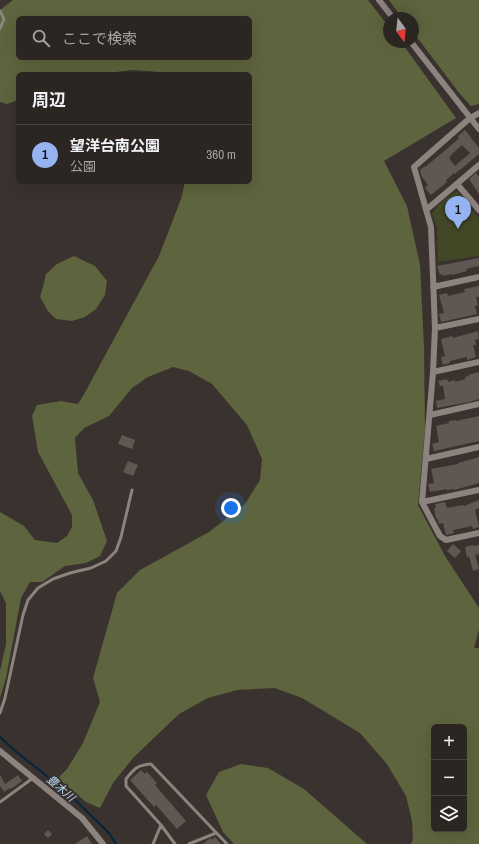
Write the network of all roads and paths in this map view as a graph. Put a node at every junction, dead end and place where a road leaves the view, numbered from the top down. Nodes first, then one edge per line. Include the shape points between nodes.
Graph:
1 (379, 0) edge
2 (0, 11) edge
3 (388, 12) edge
4 (0, 29) edge
5 (416, 48) edge
6 (479, 113) edge
7 (470, 118) junction
8 (479, 129) edge
9 (479, 165) edge
10 (457, 184) junction
11 (426, 210) junction
12 (479, 210) edge
13 (479, 277) edge
14 (433, 287) junction
15 (479, 319) edge
16 (435, 328) junction
17 (479, 362) edge
18 (433, 372) junction
19 (479, 404) edge
20 (430, 416) junction
21 (479, 447) edge
22 (426, 459) junction
23 (132, 490) dead end
24 (479, 490) edge
25 (422, 502) junction
26 (479, 532) edge
27 (0, 713) edge
28 (0, 751) edge
29 (33, 778) junction
30 (0, 802) edge
31 (161, 825) junction
32 (216, 833) junction
33 (103, 844) edge
34 (153, 844) edge
35 (176, 844) edge
36 (188, 844) edge
37 (227, 844) edge

1 - 3 street
2 - 4 lane via 4,20
5 - 7 street
6 - 7 street
7 - 8 street
7 - 11 street via 414,167
9 - 10 street
10 - 11 street
10 - 12 street
11 - 14 street via 431,227
13 - 14 street
14 - 16 street
15 - 16 street
16 - 18 street
17 - 18 street
18 - 20 street
19 - 20 street
20 - 22 street
21 - 22 street
22 - 25 street
23 - 27 lane via 116,551 106,561 91,568 53,579 38,588 28,600 6,698
24 - 25 street
25 - 26 street via 440,536 446,540
28 - 29 street
29 - 30 lane
29 - 33 street via 82,818
31 - 32 lane via 126,786 126,779 134,769 143,764 151,764
31 - 34 lane
31 - 35 lane
32 - 36 lane
32 - 37 lane

